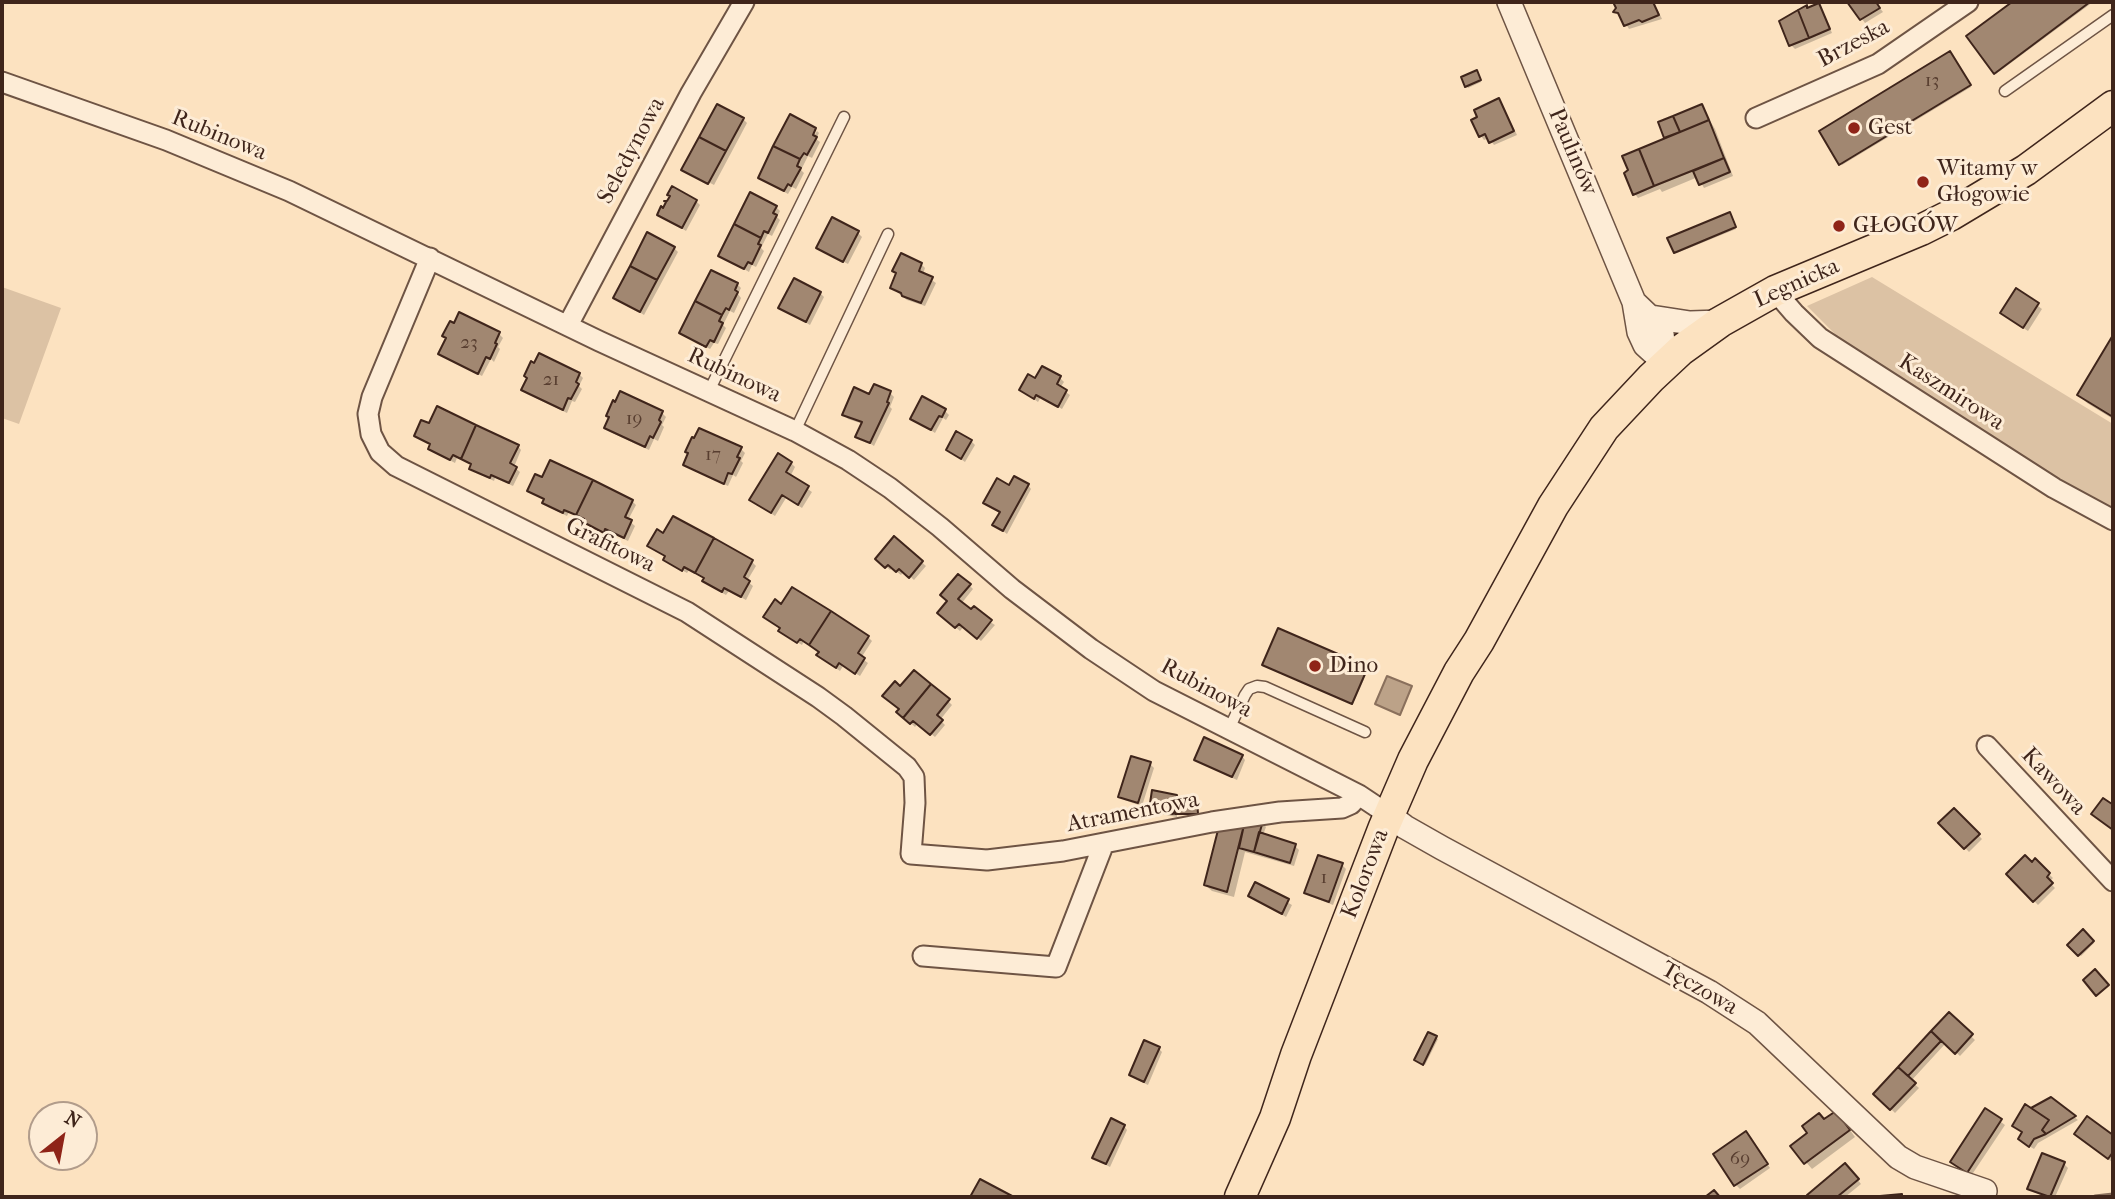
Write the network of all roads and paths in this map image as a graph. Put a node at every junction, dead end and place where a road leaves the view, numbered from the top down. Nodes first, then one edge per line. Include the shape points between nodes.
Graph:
1 (744, 2) edge
2 (1509, 2) edge
3 (1968, 2) edge
4 (2113, 15) edge
5 (2, 82) edge
6 (2005, 91) dead end
7 (2113, 106) edge
8 (845, 117) dead end
9 (1756, 118) dead end
10 (888, 234) dead end
11 (430, 258) junction
12 (1775, 291) junction
13 (1643, 309) junction
14 (1720, 322) junction
15 (568, 325) junction
16 (1666, 364) junction
17 (709, 391) junction
18 (795, 431) junction
19 (2113, 520) edge
20 (1229, 729) junction
21 (1365, 732) dead end
22 (1987, 746) dead end
23 (1359, 795) junction
24 (1397, 821) junction
25 (1104, 843) junction
26 (911, 854) joint
27 (2113, 881) edge
28 (923, 956) dead end
29 (1985, 1191) dead end
30 (1240, 1197) edge

1 - 15 street, Seledynowa
2 - 13 street, Paulinów
3 - 9 street, Brzeska via 1878,64
4 - 6 lane
5 - 11 street, Rubinowa via 191,150
7 - 12 main road, Legnicka via 2026,170 1951,215
8 - 17 lane
10 - 18 lane
11 - 15 street, Rubinowa
11 - 26 street, Grafitowa via 372,397 368,414 380,452 396,466 687,612 818,696 907,766 914,777
12 - 14 main road, Legnicka
12 - 19 street, Kaszmirowa via 1819,338 2054,488
13 - 14 street via 1690,323
13 - 16 street, Paulinów via 1639,332 1644,345
14 - 16 main road, Legnicka
15 - 17 street, Rubinowa
16 - 24 main road, Kolorowa via 1604,428 1553,506 1426,733
17 - 18 street, Rubinowa
18 - 20 street, Rubinowa via 890,488 1091,649 1154,691
20 - 21 lane via 1245,695 1257,686
20 - 23 street, Rubinowa
22 - 27 street, Kawowa
23 - 24 street, Rubinowa
23 - 25 street, Atramentowa via 1342,808 1212,822
24 - 29 street, Tęczowa via 1709,992 1756,1023 1898,1157
24 - 30 main road, Kolorowa
25 - 26 street, Atramentowa via 987,860
25 - 28 street via 1056,967

